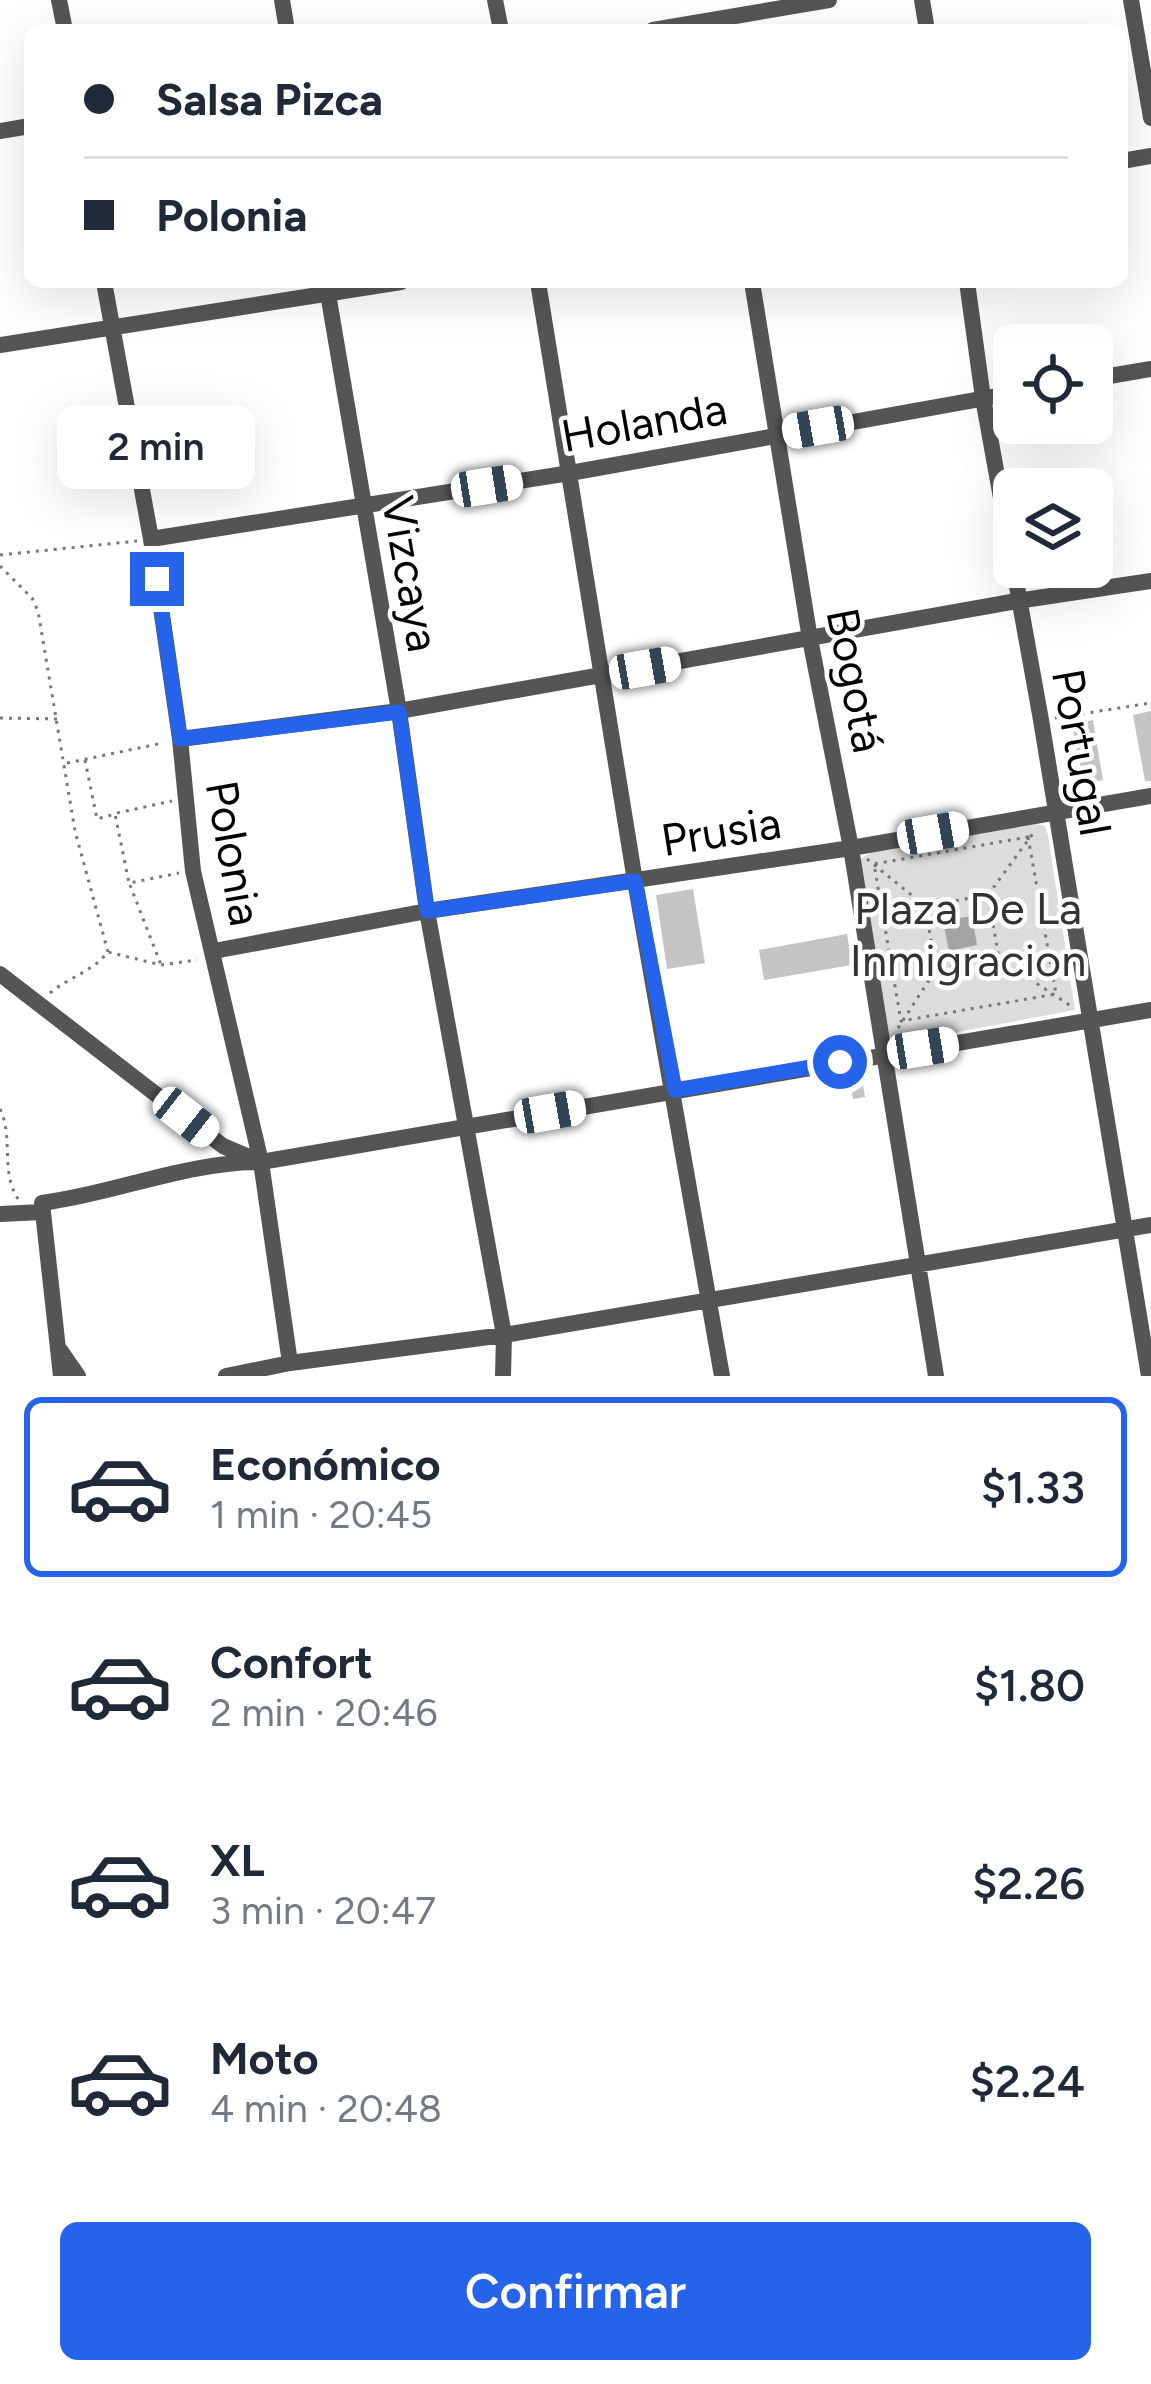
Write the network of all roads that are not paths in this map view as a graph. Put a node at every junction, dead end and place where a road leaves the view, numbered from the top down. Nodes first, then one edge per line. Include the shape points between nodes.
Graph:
1 (829, 0) edge
2 (1131, 0) edge
3 (716, 24) edge
4 (1151, 118) edge
5 (105, 288) edge
6 (322, 288) edge
7 (327, 288) edge
8 (539, 288) edge
9 (753, 288) edge
10 (968, 288) edge
11 (110, 327) junction
12 (0, 345) edge
13 (1151, 369) edge
14 (1113, 376) edge
15 (993, 396) edge
16 (983, 398) junction
17 (777, 435) junction
18 (570, 472) junction
19 (362, 505) junction
20 (151, 539) junction
21 (1151, 581) edge
22 (1017, 601) junction
23 (810, 639) junction
24 (603, 675) junction
25 (399, 712) junction
26 (180, 739) junction
27 (1151, 796) edge
28 (1057, 811) junction
29 (851, 848) junction
30 (635, 881) junction
31 (427, 911) junction
32 (214, 951) junction
33 (0, 974) edge
34 (1151, 1010) edge
35 (1085, 1017) junction
36 (882, 1055) junction
37 (675, 1090) junction
38 (467, 1126) junction
39 (261, 1162) junction
40 (42, 1208) junction
41 (0, 1214) edge
42 (1151, 1225) edge
43 (1124, 1230) junction
44 (916, 1264) junction
45 (709, 1298) junction
46 (504, 1335) junction
47 (59, 1349) junction
48 (290, 1363) junction
49 (62, 1376) edge
50 (78, 1376) edge
51 (226, 1376) edge
52 (503, 1376) edge
53 (722, 1376) edge
54 (936, 1376) edge
55 (1149, 1376) edge

1 - 3 street
2 - 4 street
5 - 11 street, Polonia
6 - 11 street
7 - 19 street, Vizcaya
8 - 18 street
9 - 17 street, Bogotá
10 - 16 street, Portugal
11 - 12 street
11 - 20 street, Polonia
13 - 14 street
15 - 16 street, Holanda
16 - 17 street, Holanda
16 - 22 street, Portugal
17 - 18 street, Holanda
17 - 23 street, Bogotá
18 - 19 street, Holanda
18 - 24 street
19 - 20 street, Holanda
19 - 25 street, Vizcaya
20 - 26 street, Polonia
21 - 22 street
22 - 23 street
22 - 28 street, Portugal
23 - 24 street
23 - 29 street, Bogotá
24 - 25 street
24 - 30 street
25 - 26 street
25 - 31 street, Vizcaya
26 - 32 street, Polonia via 193,871
27 - 28 street, Prusia
28 - 29 street, Prusia
28 - 35 street, Portugal
29 - 30 street, Prusia
29 - 36 street, Bogotá
30 - 31 street, Prusia
30 - 37 street
31 - 32 street, Prusia
31 - 38 street, Vizcaya
32 - 39 street, Polonia
33 - 39 street via 223,1146
34 - 35 street
35 - 36 street
35 - 43 street, Portugal
36 - 37 street
36 - 44 street, Bogotá
37 - 38 street
37 - 45 street
38 - 39 street
38 - 46 street, Vizcaya
39 - 40 street via 164,1174
39 - 48 street, Polonia
40 - 41 street
40 - 47 street
42 - 43 street
43 - 44 street
43 - 55 street, Portugal
44 - 45 street
44 - 54 street, Bogotá
45 - 46 street
45 - 53 street
46 - 48 street
46 - 52 street, Vizcaya
47 - 49 street
47 - 50 street
48 - 51 street

